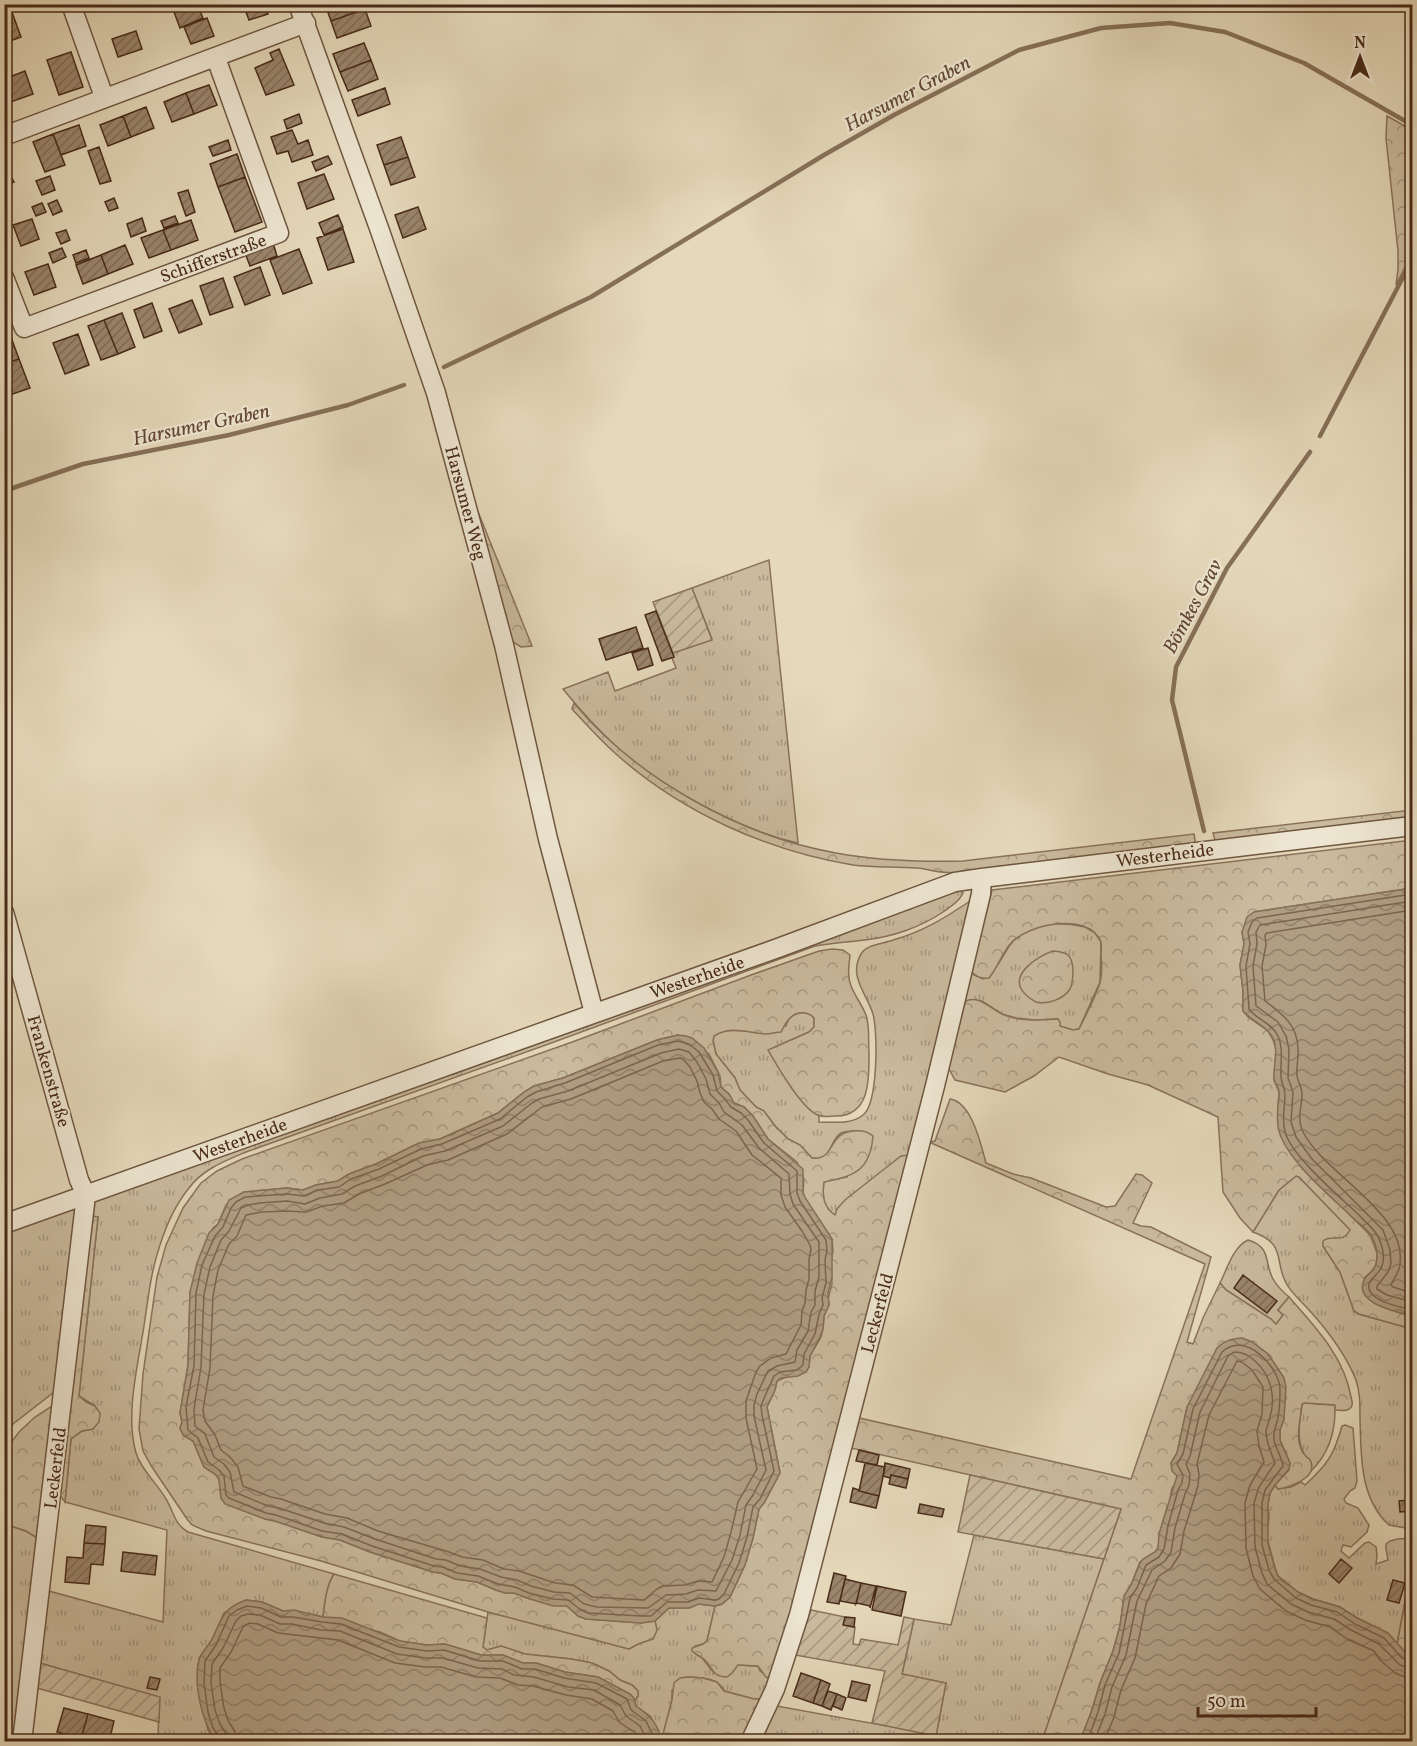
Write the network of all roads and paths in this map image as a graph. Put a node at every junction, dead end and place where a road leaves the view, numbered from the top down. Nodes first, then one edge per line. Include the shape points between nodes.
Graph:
1 (70, 4) edge
2 (298, 4) edge
3 (306, 23) junction
4 (216, 58) junction
5 (104, 97) junction
6 (4, 136) edge
7 (4, 277) edge
8 (1413, 826) edge
9 (982, 878) junction
10 (4, 912) edge
11 (594, 1013) junction
12 (86, 1195) junction
13 (4, 1224) edge
14 (22, 1742) edge
15 (750, 1742) edge

1 - 5 street
2 - 3 street, Harsumer Weg
3 - 4 street
3 - 11 street, Harsumer Weg via 436,393 504,645 548,839
4 - 5 street
4 - 7 street, Schifferstraße via 279,233 24,328
5 - 6 street
8 - 9 street, Westerheide
9 - 11 street, Westerheide via 956,882
9 - 15 street, Leckerfeld via 935,1086 800,1615 775,1689
10 - 12 street, Frankenstraße
11 - 12 street, Westerheide
12 - 13 street, Westerheide
12 - 14 street, Leckerfeld

